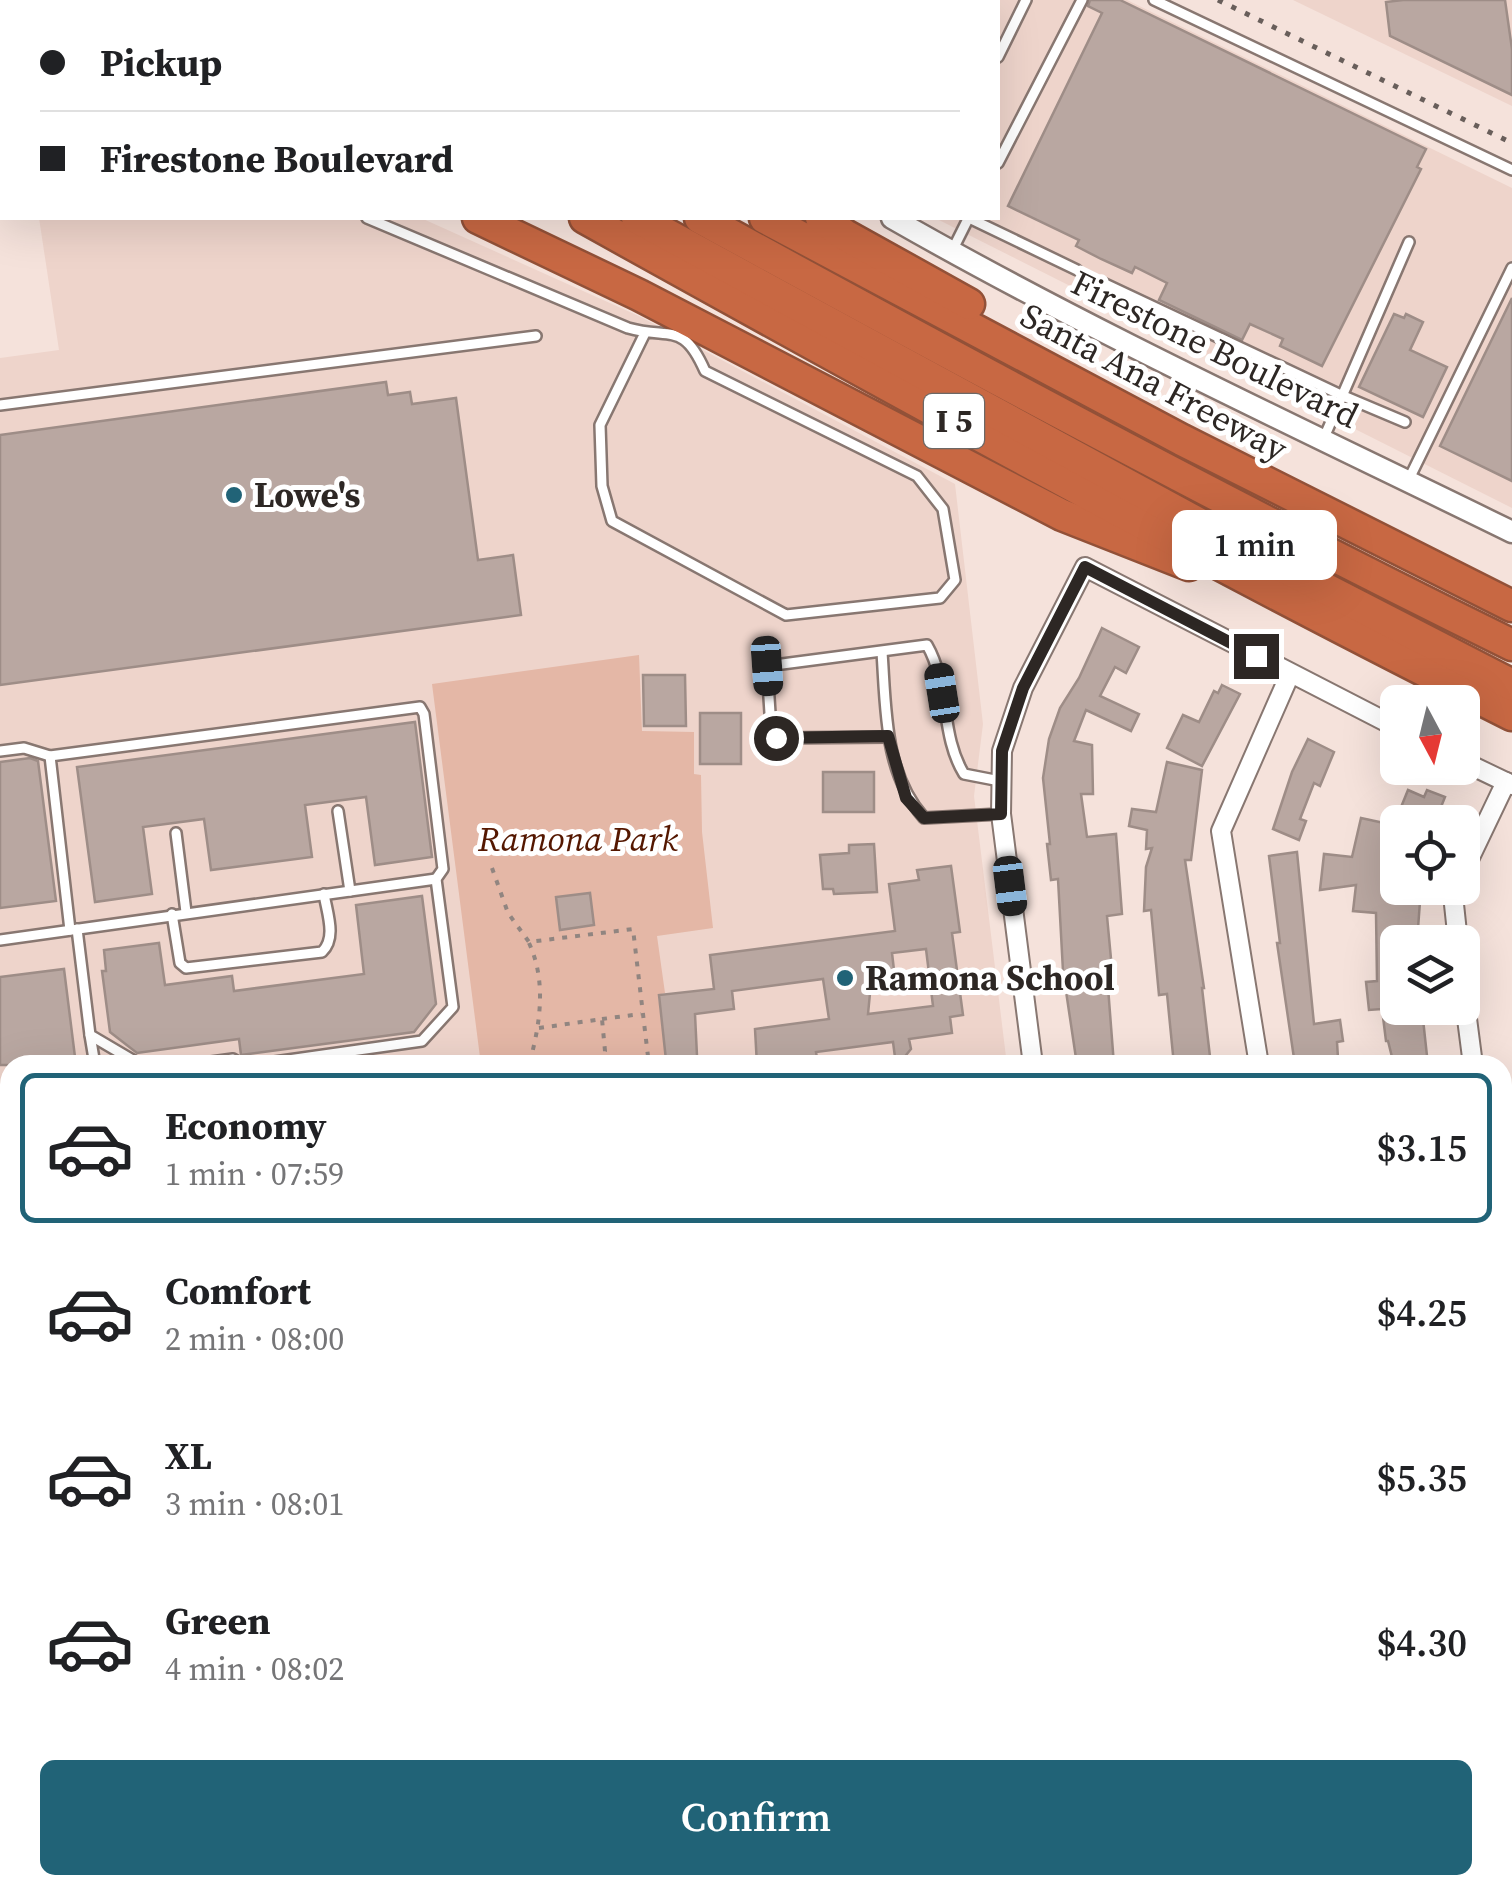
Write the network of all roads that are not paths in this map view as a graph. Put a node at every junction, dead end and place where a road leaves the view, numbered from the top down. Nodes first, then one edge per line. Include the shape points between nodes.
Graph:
1 (1026, 0) edge
2 (1082, 0) edge
3 (1154, 0) edge
4 (1000, 53) edge
5 (1000, 159) edge
6 (1512, 170) edge
7 (372, 220) edge
8 (482, 220) edge
9 (589, 220) edge
10 (641, 220) edge
11 (704, 220) edge
12 (769, 220) edge
13 (824, 220) edge
14 (967, 220) edge
15 (972, 220) edge
16 (906, 221) edge
17 (1409, 242) dead end
18 (952, 252) junction
19 (1512, 268) edge
20 (1077, 270) dead end
21 (1101, 282) dead end
22 (644, 332) junction
23 (536, 336) dead end
24 (1340, 395) junction
25 (0, 405) edge
26 (1405, 422) dead end
27 (1182, 440) junction
28 (1323, 440) junction
29 (1408, 481) junction
30 (1512, 532) edge
31 (1512, 606) edge
32 (1326, 620) junction
33 (1512, 644) edge
34 (882, 652) junction
35 (1290, 674) junction
36 (1512, 685) edge
37 (1512, 715) edge
38 (1380, 719) edge
39 (888, 736) junction
40 (0, 752) edge
41 (50, 756) junction
42 (1480, 770) edge
43 (1000, 780) junction
44 (1509, 784) edge
45 (338, 811) dead end
46 (1001, 814) junction
47 (176, 833) dead end
48 (1480, 840) edge
49 (436, 879) junction
50 (350, 891) junction
51 (324, 894) junction
52 (186, 912) junction
53 (172, 914) junction
54 (74, 929) junction
55 (0, 940) edge
56 (1467, 1025) edge
57 (90, 1035) junction
58 (93, 1055) edge
59 (123, 1055) edge
60 (326, 1055) edge
61 (1032, 1055) edge
62 (1258, 1055) edge
63 (1471, 1055) edge

1 - 4 lane
2 - 5 lane
3 - 6 lane
7 - 22 lane
8 - 32 highway via 639,294 1062,515
9 - 32 highway, I 5
10 - 36 highway
11 - 33 highway via 1172,474
12 - 27 highway, Santa Ana Freeway / I 5
13 - 27 highway via 1022,334
14 - 18 lane
15 - 20 lane
16 - 18 street, Firestone Boulevard
17 - 24 lane
18 - 28 street, Firestone Boulevard
19 - 29 lane
21 - 24 lane
22 - 22 lane via 600,425 602,486 612,522 786,615 940,598 955,580 943,509 916,476 705,371 694,346 668,332
23 - 25 lane
24 - 26 lane
24 - 28 lane
27 - 31 highway, Santa Ana Freeway / I 5
28 - 29 street, Firestone Boulevard
29 - 30 street, Firestone Boulevard
32 - 37 highway, I 5
34 - 39 lane
34 - 39 lane via 767,666 770,729 776,738
34 - 43 lane via 927,646 936,661 952,756 964,774
35 - 38 street
35 - 43 street via 1085,567 1023,688 1002,751
35 - 62 street via 1221,831
39 - 46 lane via 906,798 924,818
40 - 41 lane via 24,748
41 - 49 lane via 420,707 444,869
41 - 54 lane
42 - 44 street
43 - 46 street
44 - 48 street
45 - 50 lane
46 - 61 street
47 - 52 lane
49 - 50 lane
49 - 60 lane via 454,1007 422,1042
50 - 51 lane
51 - 52 lane
51 - 53 lane via 328,948 286,956 186,968
52 - 53 lane
53 - 54 lane
54 - 55 lane
54 - 57 lane
56 - 63 street
57 - 58 lane
57 - 59 lane

